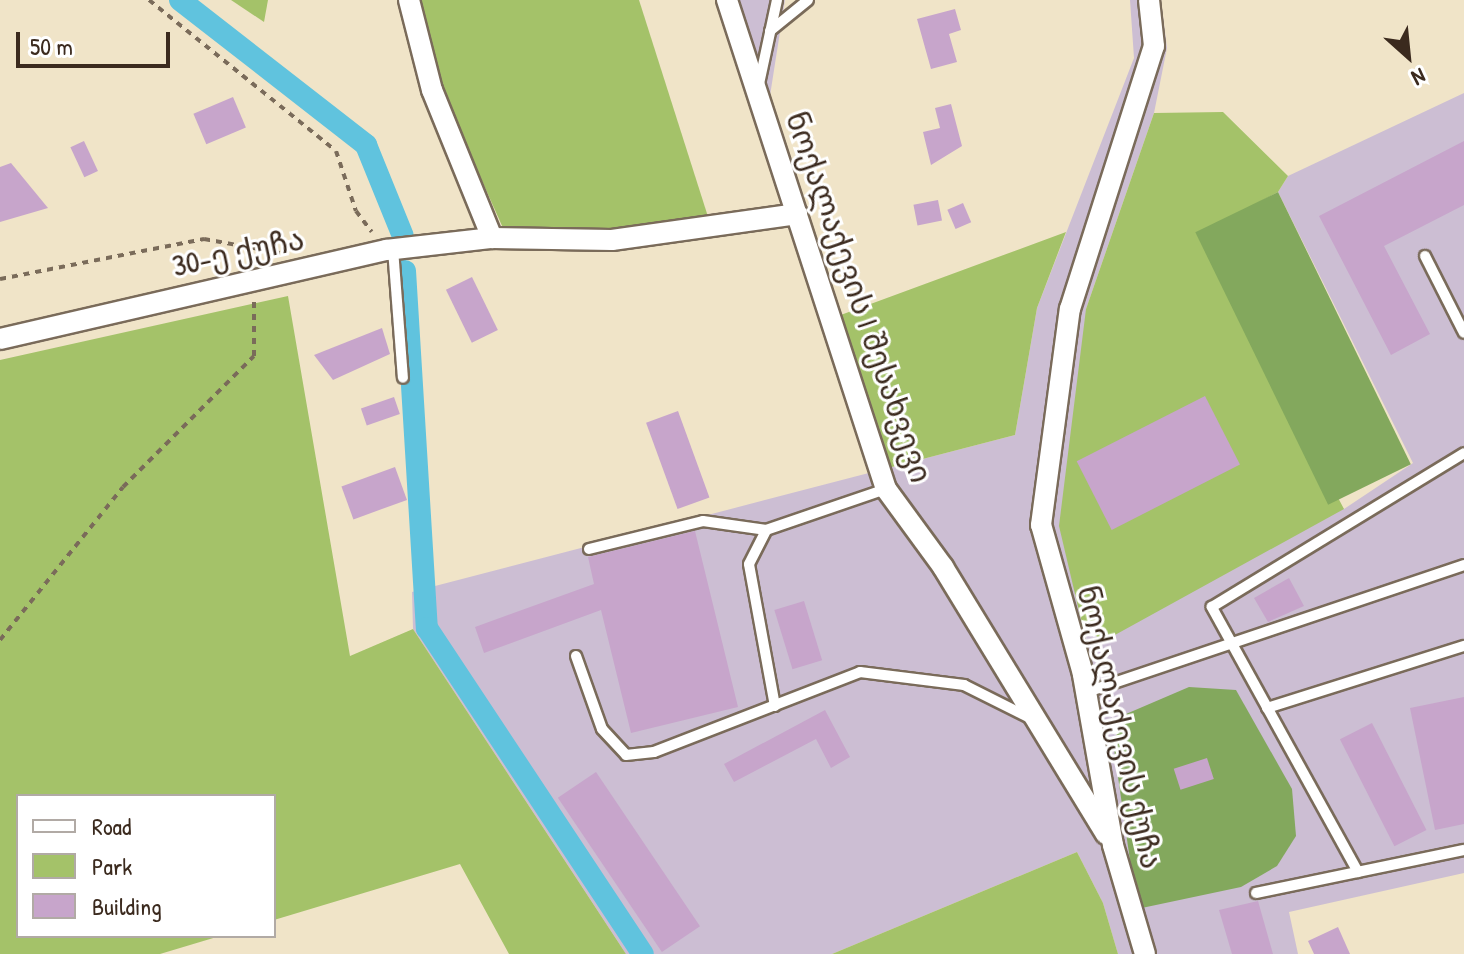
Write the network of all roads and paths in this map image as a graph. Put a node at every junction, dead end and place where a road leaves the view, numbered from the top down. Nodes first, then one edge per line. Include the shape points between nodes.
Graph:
1 (149, 0) edge
2 (409, 0) edge
3 (727, 0) edge
4 (777, 0) edge
5 (808, 0) edge
6 (1149, 0) edge
7 (770, 31) junction
8 (757, 94) junction
9 (797, 214) junction
10 (492, 238) junction
11 (389, 250) junction
12 (289, 254) dead end
13 (1425, 256) dead end
14 (247, 278) junction
15 (0, 279) edge
16 (1464, 333) edge
17 (0, 339) edge
18 (403, 378) dead end
19 (1464, 453) edge
20 (886, 489) junction
21 (766, 530) junction
22 (589, 549) dead end
23 (1464, 565) edge
24 (0, 640) edge
25 (1232, 643) junction
26 (1464, 646) edge
27 (576, 656) dead end
28 (1087, 692) junction
29 (775, 706) junction
30 (1267, 708) junction
31 (1036, 721) junction
32 (1113, 845) junction
33 (1464, 850) edge
34 (1358, 872) junction
35 (1256, 893) dead end
36 (1145, 954) edge

1 - 11 path via 336,151 356,211
2 - 10 street via 432,90
3 - 8 street, ნოქალაქევის I შესახვევი
4 - 7 lane
5 - 7 lane
6 - 28 street, ნოქალაქევის ქუჩა via 1154,46 1070,309 1045,461 1041,525
7 - 8 lane
8 - 9 street, ნოქალაქევის I შესახვევი
9 - 10 street, 30-ე ქუჩა via 612,240
9 - 20 street, ნოქალაქევის I შესახვევი
10 - 11 street, 30-ე ქუჩა
11 - 14 street, 30-ე ქუჩა
11 - 18 lane
12 - 15 path via 204,239
13 - 16 lane
14 - 17 street, 30-ე ქუჩა
14 - 24 path via 260,319 254,356 123,487
19 - 25 lane via 1212,607
20 - 21 lane
20 - 31 street, ნოქალაქევის I შესახვევი via 943,567
21 - 22 lane via 703,521
21 - 29 lane via 749,564
23 - 25 lane
25 - 28 lane
25 - 30 lane
26 - 30 lane
27 - 29 lane via 602,729 626,755 654,752
28 - 32 street, ნოქალაქევის ქუჩა
29 - 31 lane via 860,672 964,685
30 - 34 lane
31 - 32 street, ნოქალაქევის I შესახვევი
32 - 36 street, ნოქალაქევის ქუჩა
33 - 34 lane
34 - 35 lane

